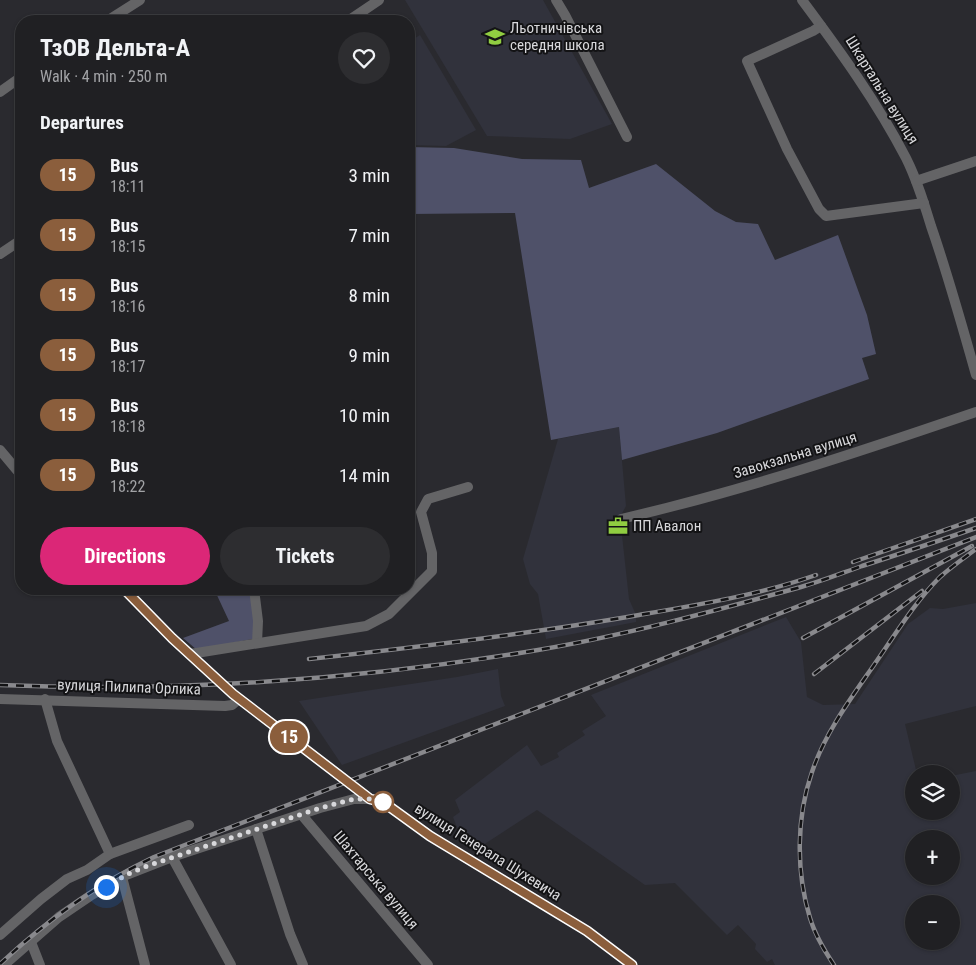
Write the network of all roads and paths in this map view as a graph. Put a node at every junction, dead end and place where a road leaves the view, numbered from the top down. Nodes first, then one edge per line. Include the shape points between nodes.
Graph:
1 (140, 0) edge
2 (379, 0) edge
3 (556, 0) edge
4 (802, 0) edge
5 (116, 15) edge
6 (357, 15) edge
7 (822, 26) junction
8 (15, 81) edge
9 (0, 92) edge
10 (627, 137) dead end
11 (976, 161) edge
12 (916, 181) junction
13 (924, 203) junction
14 (15, 244) edge
15 (0, 254) edge
16 (972, 346) edge
17 (976, 375) edge
18 (976, 412) edge
19 (0, 450) edge
20 (15, 468) edge
21 (468, 487) dead end
22 (621, 519) dead end
23 (415, 587) edge
24 (130, 595) edge
25 (255, 595) edge
26 (408, 595) edge
27 (257, 643) junction
28 (190, 653) junction
29 (236, 696) junction
30 (0, 699) edge
31 (45, 699) junction
32 (370, 799) junction
33 (301, 814) junction
34 (189, 825) dead end
35 (256, 829) junction
36 (110, 854) junction
37 (172, 857) junction
38 (122, 877) junction
39 (0, 935) edge
40 (31, 942) junction
41 (4, 965) edge
42 (40, 965) edge
43 (146, 965) edge
44 (231, 965) edge
45 (303, 965) edge
46 (428, 965) edge
47 (632, 965) edge

1 - 5 street
2 - 6 street
3 - 10 street
4 - 7 street, Шкартальна вулиця
7 - 12 street, Шкартальна вулиця via 866,89 907,159
7 - 13 street via 747,61 787,150 819,209 826,216
8 - 9 street
11 - 12 street
12 - 13 street, Шкартальна вулиця
13 - 16 street, Шкартальна вулиця
14 - 15 street
16 - 17 street, Шкартальна вулиця
18 - 22 street, Завокзальна вулиця via 860,452
19 - 20 street
21 - 23 street via 428,499 421,512 432,553 432,570
24 - 28 street, вулиця Генерала Шухевича
25 - 27 street
26 - 27 street via 389,614 366,626
27 - 28 street
28 - 29 street, вулиця Генерала Шухевича
29 - 31 street, вулиця Пилипа Орлика via 232,705 225,706
29 - 32 street, вулиця Генерала Шухевича
30 - 31 street, вулиця Пилипа Орлика
31 - 36 street, вулиця Пилипа Орлика via 56,741
32 - 33 street via 354,799
32 - 47 street, вулиця Генерала Шухевича via 383,802 430,836 587,931
33 - 35 street
33 - 46 street, Шахтарська вулиця
34 - 36 street
35 - 37 street
35 - 45 street
36 - 39 street via 40,899
37 - 38 street
37 - 44 street
38 - 40 street via 67,912
38 - 43 street
40 - 41 street
40 - 42 street

